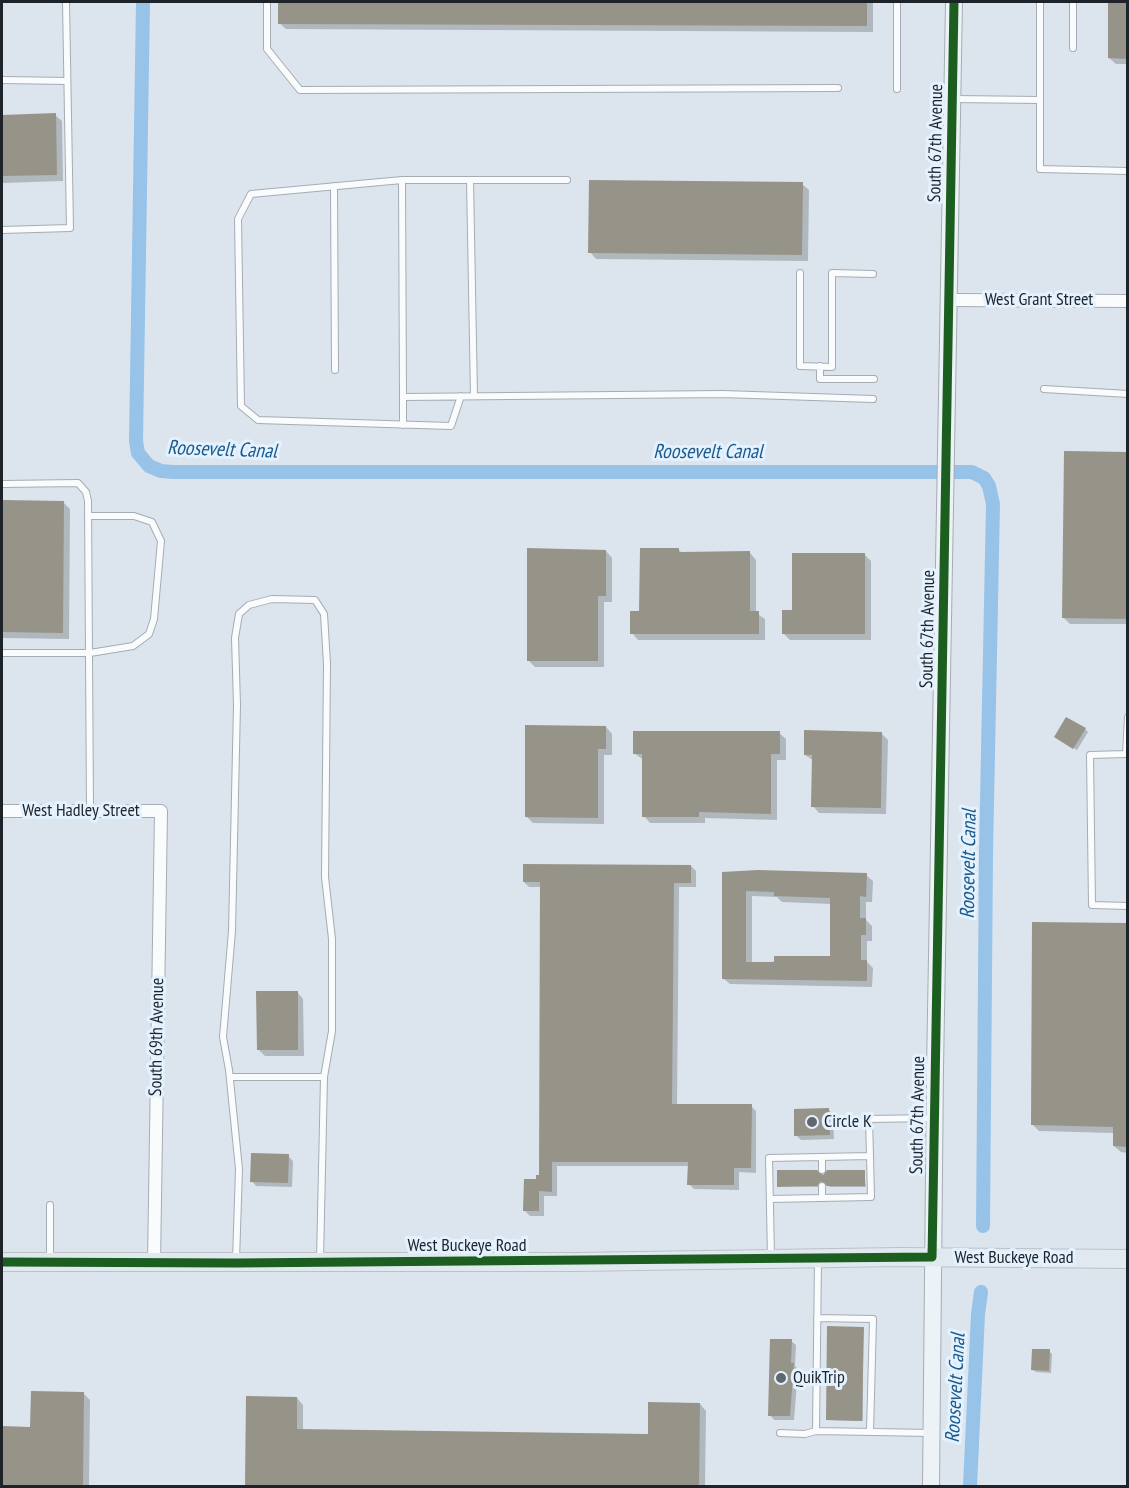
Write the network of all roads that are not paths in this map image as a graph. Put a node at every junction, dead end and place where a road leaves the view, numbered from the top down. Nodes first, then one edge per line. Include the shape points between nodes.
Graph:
1 (66, 2) edge
2 (267, 2) edge
3 (897, 2) edge
4 (954, 2) edge
5 (1040, 2) edge
6 (1074, 2) edge
7 (1073, 48) dead end
8 (2, 80) edge
9 (67, 81) junction
10 (838, 88) dead end
11 (897, 89) dead end
12 (953, 99) junction
13 (1040, 100) junction
14 (1128, 171) edge
15 (402, 180) junction
16 (470, 180) junction
17 (567, 180) dead end
18 (334, 186) junction
19 (2, 230) edge
20 (800, 273) dead end
21 (873, 274) dead end
22 (951, 300) junction
23 (1128, 301) edge
24 (820, 366) junction
25 (335, 370) dead end
26 (874, 379) dead end
27 (1044, 389) dead end
28 (1128, 394) edge
29 (461, 396) junction
30 (474, 396) junction
31 (403, 397) junction
32 (873, 399) dead end
33 (403, 425) junction
34 (2, 484) edge
35 (88, 516) junction
36 (2, 653) edge
37 (90, 653) junction
38 (1128, 717) edge
39 (90, 810) junction
40 (2, 811) edge
41 (161, 811) joint
42 (1128, 906) edge
43 (230, 1077) junction
44 (324, 1077) junction
45 (934, 1118) junction
46 (870, 1156) junction
47 (822, 1157) junction
48 (822, 1170) dead end
49 (822, 1186) dead end
50 (822, 1198) junction
51 (770, 1199) junction
52 (51, 1206) dead end
53 (932, 1257) junction
54 (771, 1259) junction
55 (818, 1259) junction
56 (1128, 1259) edge
57 (2, 1262) edge
58 (51, 1262) junction
59 (154, 1263) junction
60 (236, 1263) junction
61 (320, 1263) junction
62 (817, 1318) junction
63 (816, 1431) junction
64 (870, 1432) junction
65 (780, 1433) dead end
66 (931, 1433) junction
67 (931, 1486) edge

1 - 9 lane
2 - 10 lane via 267,50 300,90
3 - 11 lane
4 - 12 main road, South 67th Avenue
5 - 13 lane
6 - 7 lane
8 - 9 lane
9 - 19 lane via 70,228
12 - 13 lane
12 - 22 main road, South 67th Avenue
13 - 14 lane via 1040,169
15 - 16 lane
15 - 18 lane
15 - 31 lane
16 - 17 lane
16 - 30 lane
18 - 25 lane
18 - 33 lane via 251,194 238,219 241,406 258,420
20 - 24 lane via 800,366
21 - 24 lane via 832,273 832,367
22 - 23 street, West Grant Street
22 - 45 main road, South 67th Avenue
24 - 26 lane via 820,379
27 - 28 lane
29 - 30 lane
29 - 31 lane
29 - 33 lane via 451,426
30 - 32 lane via 723,394
31 - 33 lane
34 - 35 lane via 78,483 86,492
35 - 37 lane
35 - 37 lane via 134,516 152,522 161,541 154,619 149,634 133,646
36 - 37 lane
37 - 39 lane
38 - 42 lane via 1126,754 1090,755 1092,905
39 - 40 street, West Hadley Street
39 - 41 street, West Hadley Street
41 - 59 street, South 69th Avenue
43 - 44 lane
43 - 44 lane via 223,1037 232,932 235,638 240,614 249,605 272,599 315,600 324,614 326,877 332,939 332,1031
43 - 60 lane via 239,1169
44 - 61 lane
45 - 46 lane via 870,1119
45 - 53 main road, South 67th Avenue
46 - 47 lane
46 - 50 lane via 871,1197
47 - 48 lane
47 - 51 lane via 769,1158
49 - 50 lane
50 - 51 lane
51 - 54 lane
52 - 58 lane
53 - 55 main road, West Buckeye Road
53 - 56 main road, West Buckeye Road
53 - 66 main road, South 67th Avenue
54 - 55 main road, West Buckeye Road
54 - 61 main road, West Buckeye Road
55 - 62 lane
57 - 58 main road, West Buckeye Road
58 - 59 main road, West Buckeye Road
59 - 60 main road, West Buckeye Road
60 - 61 main road, West Buckeye Road
62 - 63 lane
62 - 64 lane via 873,1319
63 - 64 lane
63 - 65 lane
64 - 66 lane
66 - 67 main road, South 67th Avenue

